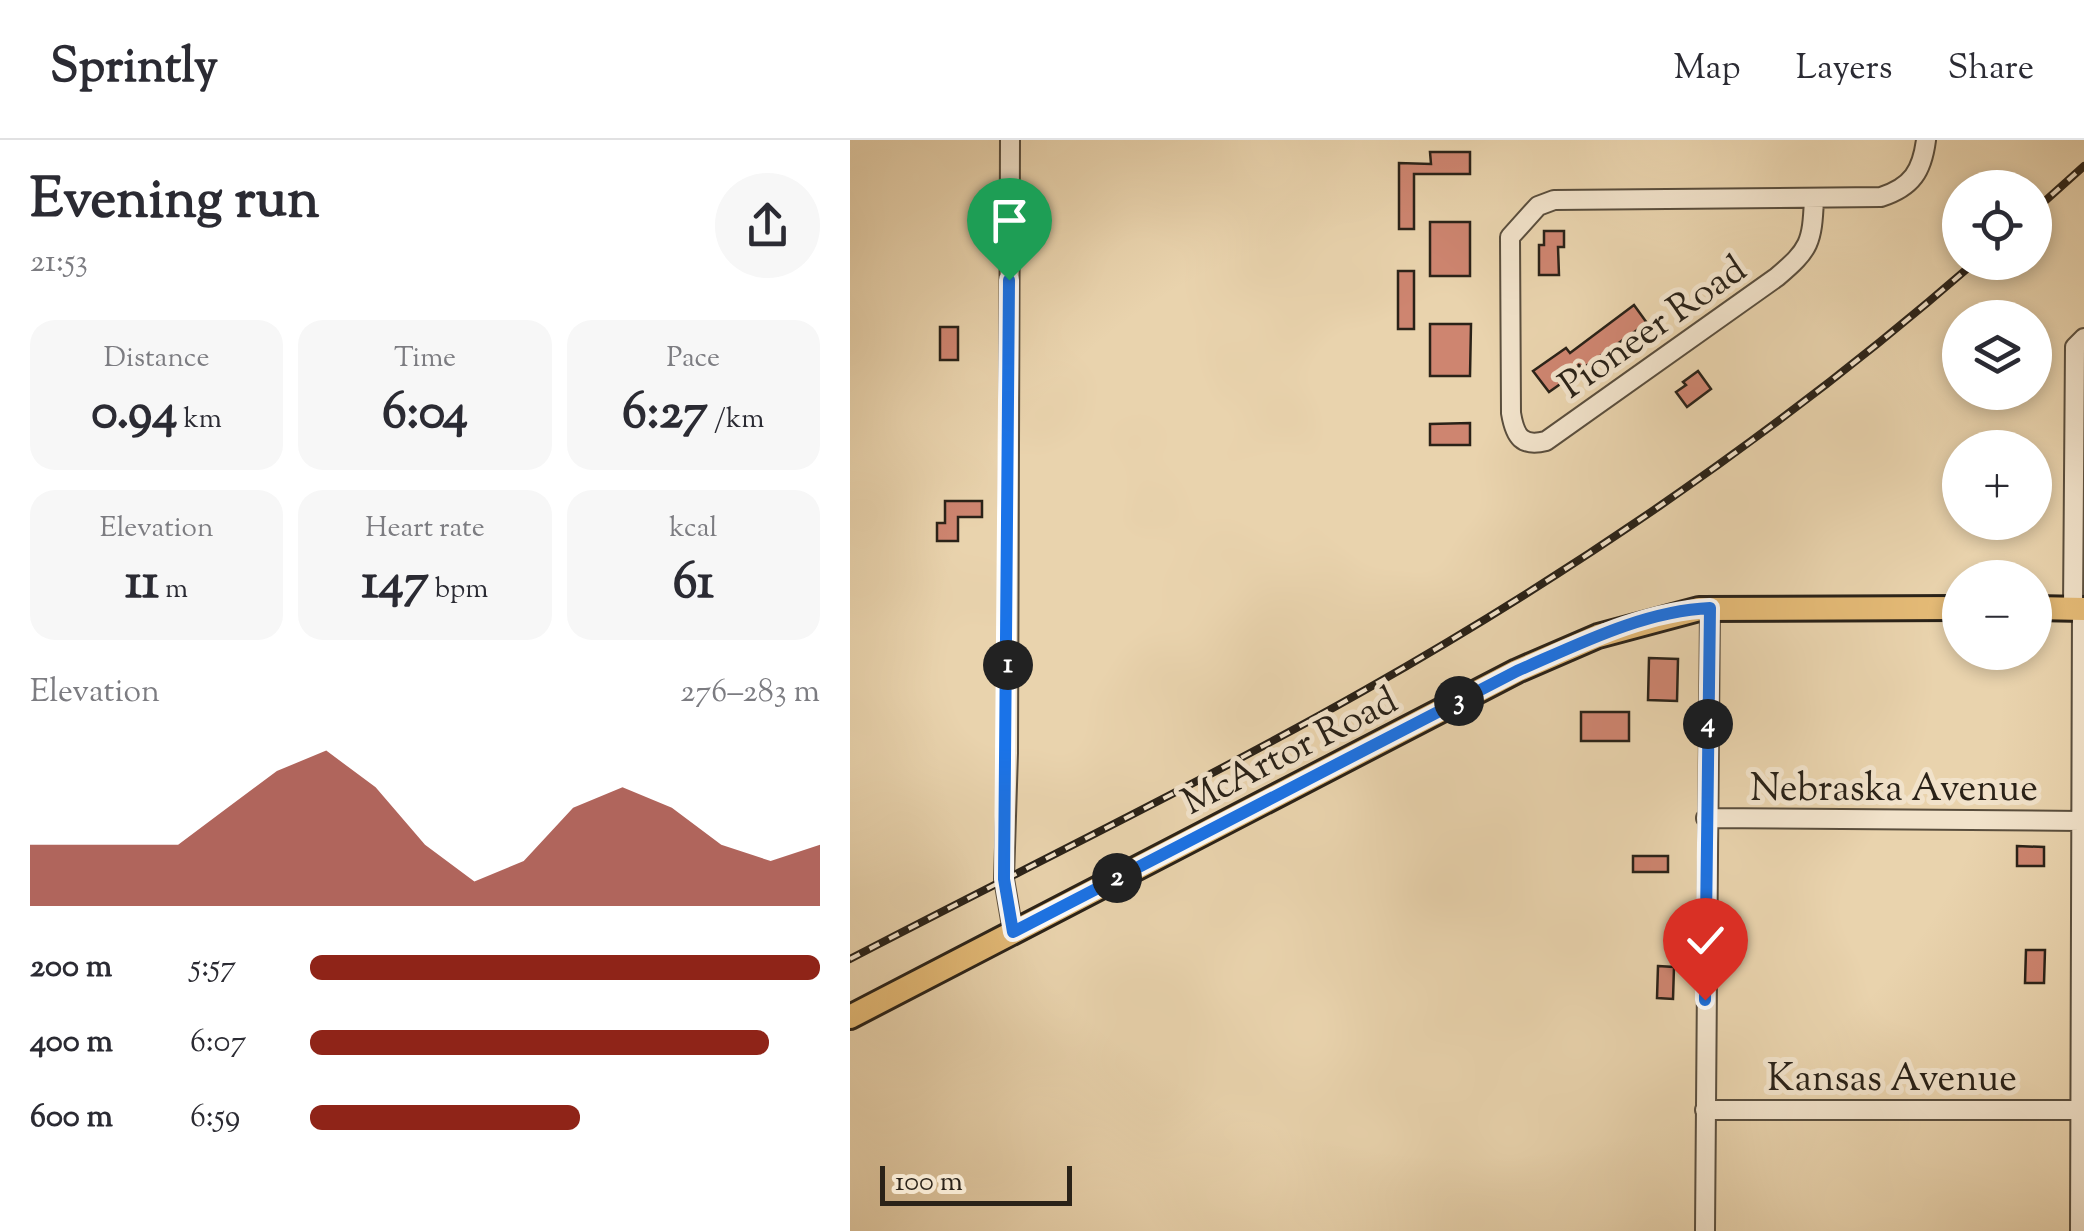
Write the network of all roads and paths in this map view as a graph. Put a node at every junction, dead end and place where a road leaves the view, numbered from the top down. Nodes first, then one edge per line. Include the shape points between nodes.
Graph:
1 (1010, 140) edge
2 (1926, 140) edge
3 (1814, 199) junction
4 (2084, 338) edge
5 (1710, 608) junction
6 (1942, 608) edge
7 (2052, 608) edge
8 (2080, 609) edge
9 (1706, 818) junction
10 (2081, 821) junction
11 (1013, 932) junction
12 (850, 1017) edge
13 (1704, 1110) junction
14 (2080, 1110) junction
15 (1705, 1231) edge
16 (2080, 1231) edge

1 - 11 street via 1004,879
2 - 3 street via 1922,168 1896,192
3 - 3 street, Pioneer Road via 1806,252 1777,277 1546,441 1522,441 1510,400 1510,236 1538,206 1554,200
4 - 8 street via 2075,346
5 - 6 main road, McArtor Road
5 - 9 street
5 - 11 main road, McArtor Road via 1598,636 1517,671
7 - 8 main road
8 - 10 street
9 - 10 street, Nebraska Avenue
9 - 13 street
10 - 14 street
11 - 12 main road, McArtor Road
13 - 14 street, Kansas Avenue
13 - 15 street
14 - 16 street

